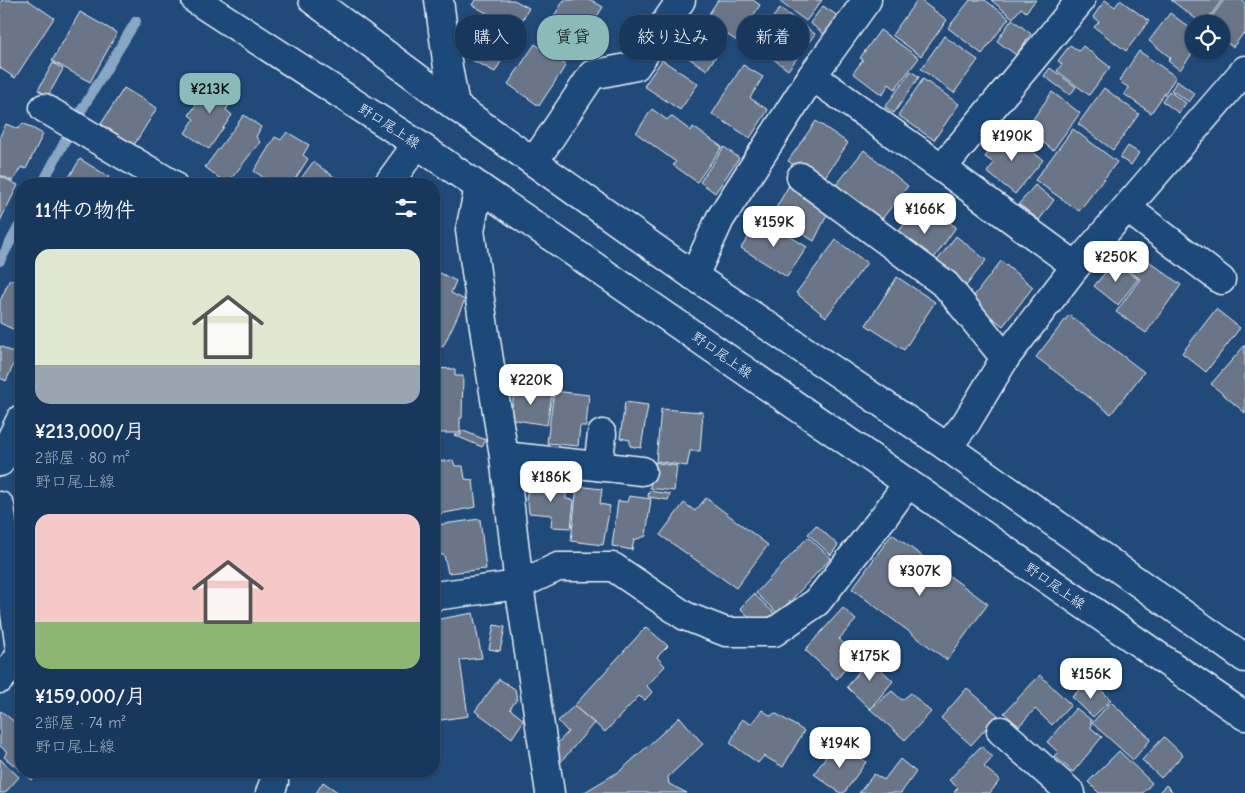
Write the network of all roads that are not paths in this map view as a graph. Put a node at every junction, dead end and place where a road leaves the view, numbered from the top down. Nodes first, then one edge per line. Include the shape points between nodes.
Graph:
1 (196, 0) edge
2 (313, 0) edge
3 (681, 0) edge
4 (867, 0) edge
5 (1080, 0) edge
6 (444, 4) edge
7 (1245, 70) edge
8 (812, 76) junction
9 (455, 106) junction
10 (53, 113) dead end
11 (417, 144) junction
12 (534, 162) junction
13 (942, 168) junction
14 (801, 177) dead end
15 (155, 178) edge
16 (392, 178) edge
17 (479, 186) junction
18 (1127, 208) junction
19 (1076, 266) junction
20 (694, 276) junction
21 (1221, 280) dead end
22 (1005, 358) junction
23 (15, 431) edge
24 (602, 434) dead end
25 (947, 447) junction
26 (504, 456) junction
27 (0, 462) edge
28 (598, 466) junction
29 (642, 471) dead end
30 (907, 484) junction
31 (0, 506) edge
32 (520, 585) junction
33 (440, 595) edge
34 (15, 613) edge
35 (1245, 658) edge
36 (15, 663) edge
37 (0, 679) edge
38 (1245, 716) edge
39 (1001, 731) dead end
40 (550, 793) edge
41 (1072, 793) edge

1 - 11 street, 野口尾上線
2 - 9 street
3 - 12 street via 636,66 592,76
4 - 8 street
5 - 13 street
6 - 9 street via 447,60
7 - 18 street
8 - 13 street
8 - 20 street via 720,219
9 - 12 street
10 - 15 street
11 - 16 street
11 - 17 street, 野口尾上線
12 - 20 street
13 - 19 street
14 - 22 street via 946,285
17 - 26 street via 470,230
17 - 30 street, 野口尾上線
18 - 19 street
18 - 21 street
19 - 22 street
20 - 25 street
22 - 25 street via 966,423
23 - 27 street
24 - 28 street
25 - 35 street
26 - 28 street
26 - 32 street
28 - 29 street
30 - 32 street via 817,602 774,632 726,632 685,616 613,567 558,567
30 - 38 street, 野口尾上線
31 - 34 street
32 - 33 street
32 - 40 street
36 - 37 street
39 - 41 street

